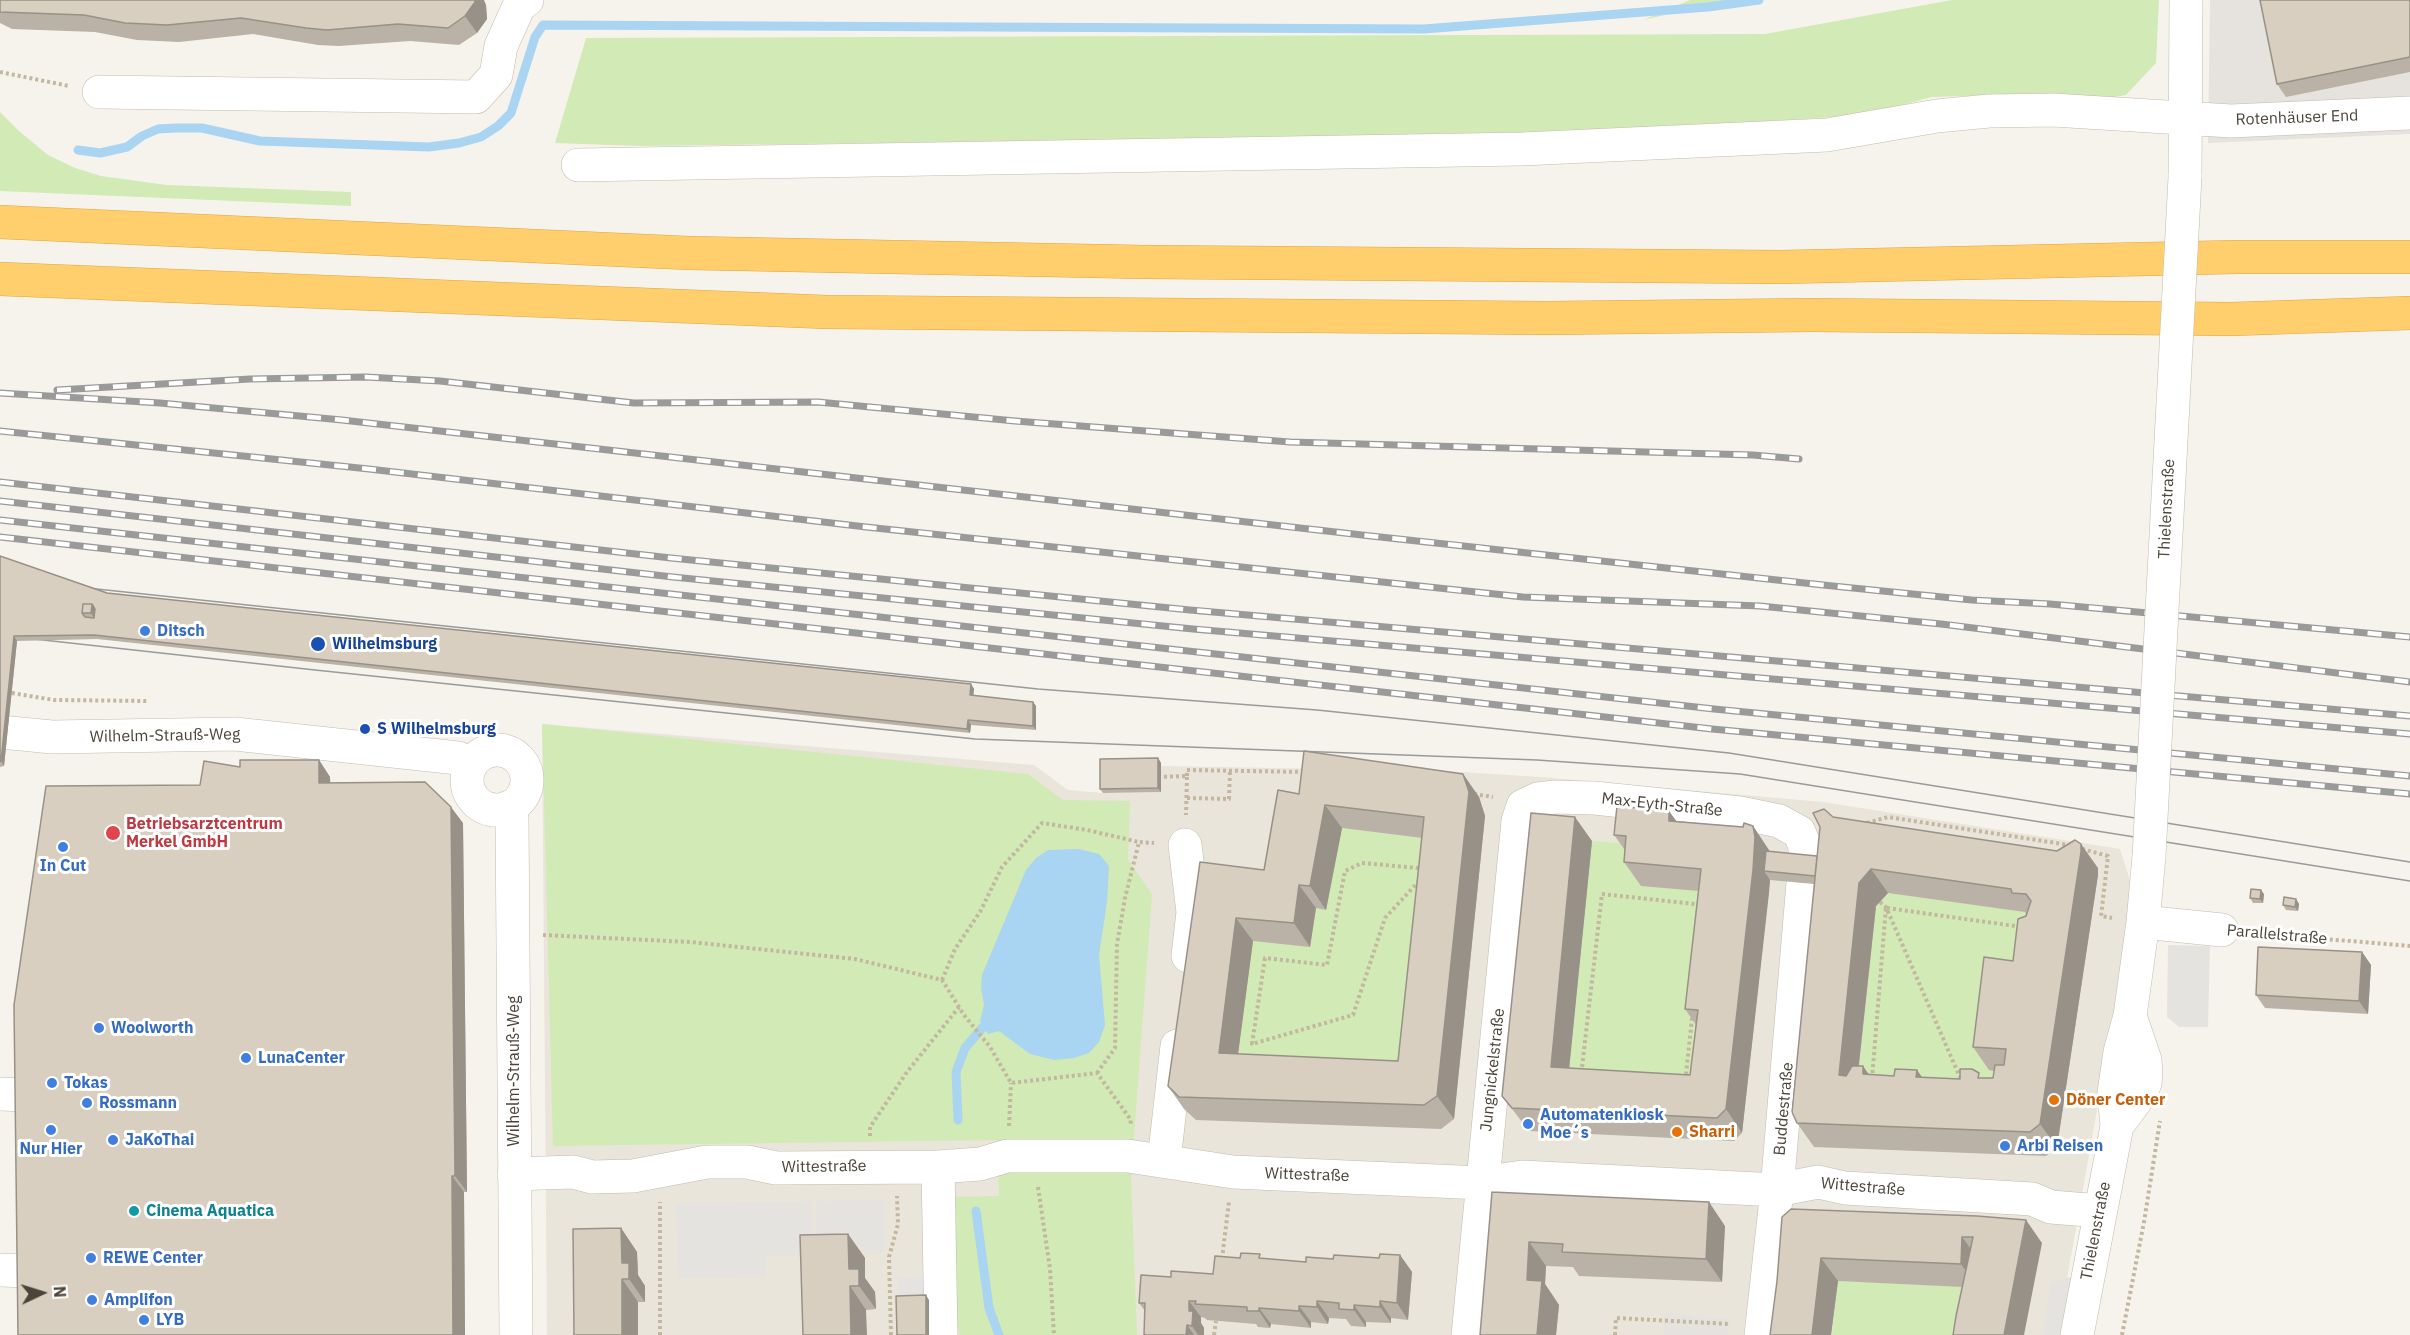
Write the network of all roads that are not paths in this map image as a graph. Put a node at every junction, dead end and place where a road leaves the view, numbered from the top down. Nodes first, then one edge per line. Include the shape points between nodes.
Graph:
1 (527, 0) edge
2 (2186, 0) edge
3 (99, 92) road end
4 (2410, 113) edge
5 (2185, 120) junction
6 (578, 165) dead end
7 (0, 222) edge
8 (2410, 257) edge
9 (0, 279) edge
10 (2410, 313) edge
11 (0, 732) edge
12 (471, 764) junction
13 (1523, 806) joint
14 (509, 807) junction
15 (1185, 844) road end
16 (1802, 860) joint
17 (2143, 922) junction
18 (2222, 930) road end
19 (1185, 980) edge
20 (1181, 1014) edge
21 (1164, 1161) junction
22 (938, 1167) junction
23 (514, 1174) junction
24 (1482, 1183) junction
25 (1777, 1190) junction
26 (2100, 1212) junction
27 (1761, 1330) edge
28 (516, 1335) edge
29 (941, 1335) edge
30 (1468, 1335) edge
31 (2077, 1335) edge

1 - 3 street via 519,6 501,46 496,75 476,97
2 - 5 street, Thielenstraße
4 - 5 street, Rotenhäuser End
5 - 6 street, Rotenhäuser End via 2053,110 1989,111 1827,135 1534,149
5 - 17 street, Thielenstraße, bridge
7 - 8 highway via 689,254 1134,262 1781,267
9 - 10 highway via 827,312 2221,319
11 - 12 street, Wilhelm-Strauß-Weg via 52,737 235,734 458,758
12 - 14 street via 468,789 474,800 496,810
12 - 14 street via 487,751 508,752 518,758 527,779 525,791
13 - 16 street, Max-Eyth-Straße via 1555,797 1594,798 1740,813 1779,821
13 - 24 street, Jungnickelstraße via 1518,821
14 - 23 street, Wilhelm-Strauß-Weg
15 - 19 street via 1193,912
16 - 25 street, Buddestraße
17 - 18 street, Parallelstraße
17 - 26 street, Thielenstraße via 2114,1093 2117,1126
20 - 21 street
21 - 22 street, Wittestraße via 1128,1156 1022,1156
21 - 24 street, Wittestraße via 1233,1172
22 - 23 street, Wittestraße via 776,1168 747,1162 707,1162 633,1176
22 - 29 street
23 - 28 street, Wilhelm-Strauß-Weg
24 - 25 street, Wittestraße via 1522,1177
24 - 30 street, Jungnickelstraße
25 - 26 street, Wittestraße via 1818,1182 1845,1188 2031,1199 2050,1207
25 - 27 street, Buddestraße
26 - 31 street, Thielenstraße

